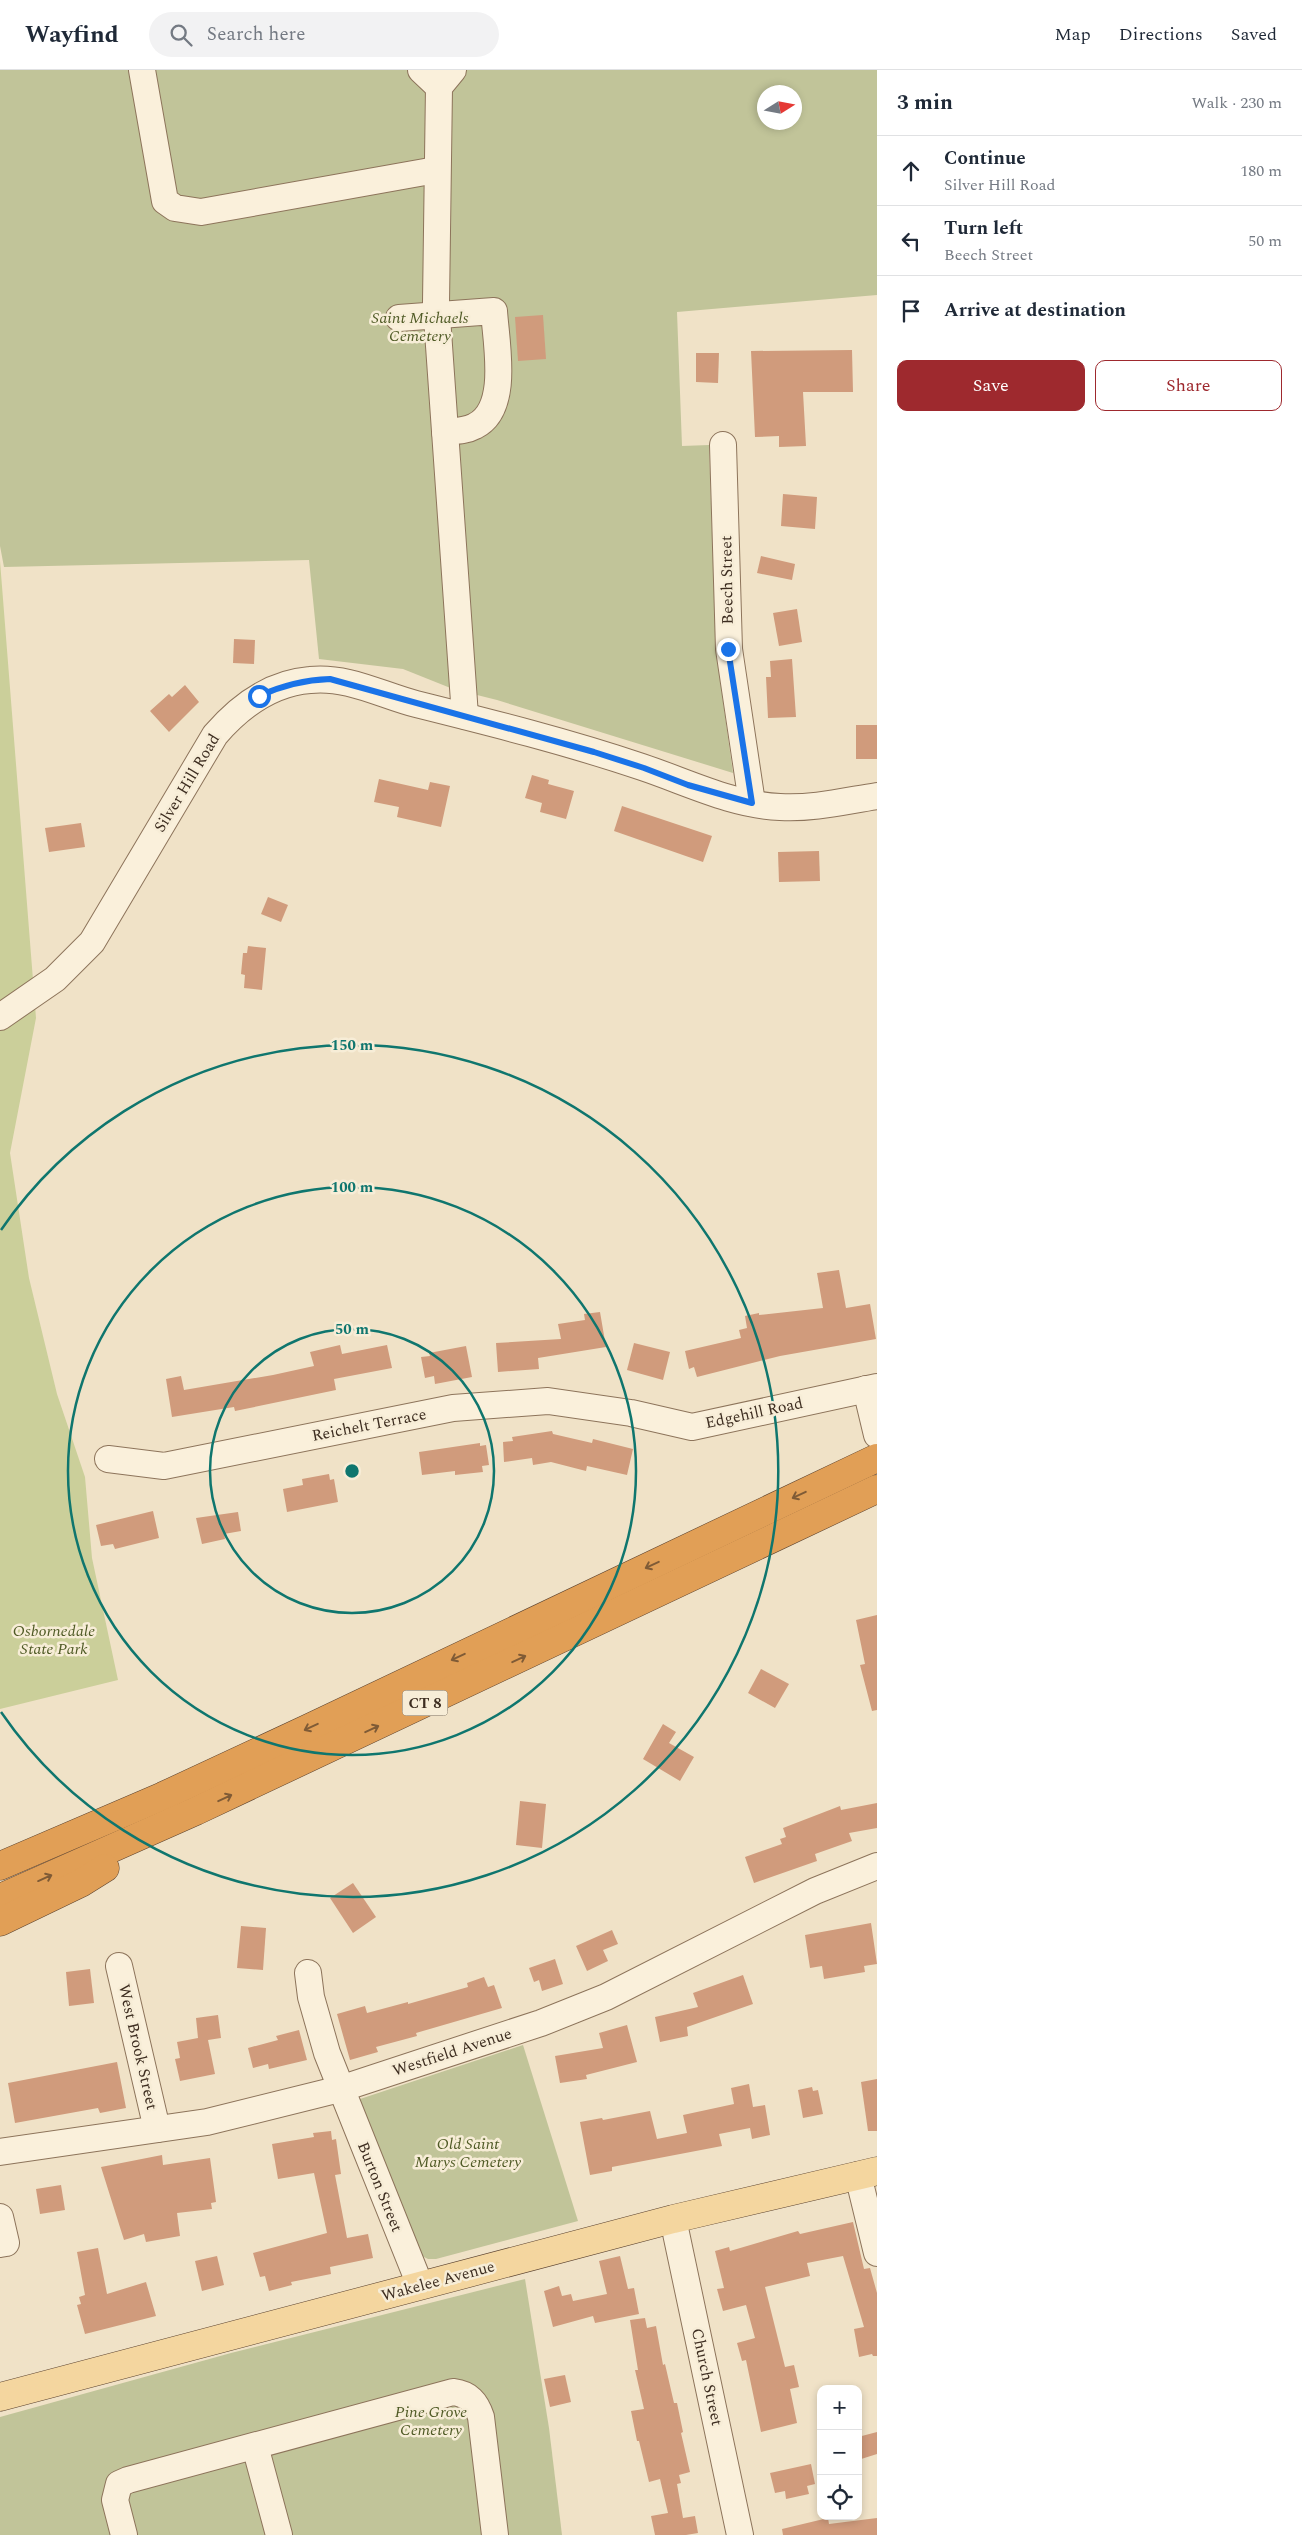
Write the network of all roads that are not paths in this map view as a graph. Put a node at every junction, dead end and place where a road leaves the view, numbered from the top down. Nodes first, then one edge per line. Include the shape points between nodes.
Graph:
1 (142, 70) edge
2 (437, 76) edge
3 (436, 170) junction
4 (437, 316) junction
5 (399, 318) dead end
6 (445, 432) junction
7 (724, 445) dead end
8 (466, 716) junction
9 (877, 796) edge
10 (752, 803) junction
11 (0, 1017) edge
12 (871, 1388) edge
13 (632, 1413) joint
14 (877, 1435) edge
15 (877, 1458) edge
16 (108, 1459) dead end
17 (877, 1489) edge
18 (196, 1811) junction
19 (0, 1866) edge
20 (877, 1866) edge
21 (0, 1898) edge
22 (0, 1922) edge
23 (119, 1966) dead end
24 (308, 1973) dead end
25 (340, 2089) junction
26 (157, 2129) junction
27 (0, 2152) edge
28 (868, 2173) edge
29 (0, 2217) edge
30 (673, 2219) junction
31 (0, 2244) edge
32 (877, 2253) edge
33 (420, 2285) junction
34 (0, 2398) edge
35 (256, 2446) junction
36 (124, 2535) edge
37 (279, 2535) edge
38 (495, 2535) edge
39 (740, 2535) edge

1 - 3 street via 165,201 175,208 201,212
2 - 3 street
3 - 4 street
4 - 5 street
4 - 6 street
4 - 6 street via 494,311 498,382 495,404 484,421 476,426
6 - 8 street
7 - 10 street, Beech Street via 728,649
8 - 10 street, Silver Hill Road via 594,752 688,785
8 - 11 street, Silver Hill Road via 330,679 284,685 259,696 234,714 215,735 92,942 55,979
9 - 10 street, Silver Hill Road via 802,807
12 - 13 street, Edgehill Road via 692,1427
12 - 14 street
13 - 16 street, Reichelt Terrace via 548,1401 452,1408 164,1466
15 -> 19 highway, CT 8 via 301,1732
18 -> 17 highway, CT 8
21 -> 18 highway, CT 8
18 - 22 highway via 81,1883
20 - 25 street, Westfield Avenue via 815,1891 606,1997 541,2023
23 - 26 street, West Brook Street
24 - 25 street, Burton Street via 311,1997
25 - 26 street, Westfield Avenue via 207,2122
25 - 33 street, Burton Street
26 - 27 street, Westfield Avenue
28 - 30 main road, Wakelee Avenue
28 - 32 street
29 - 31 street via 6,2243
30 - 33 main road, Wakelee Avenue
30 - 39 street, Church Street
33 - 34 main road, Wakelee Avenue
35 - 36 street via 119,2484 115,2500
35 - 37 street
35 - 38 street via 446,2392 460,2393 472,2400 481,2417

